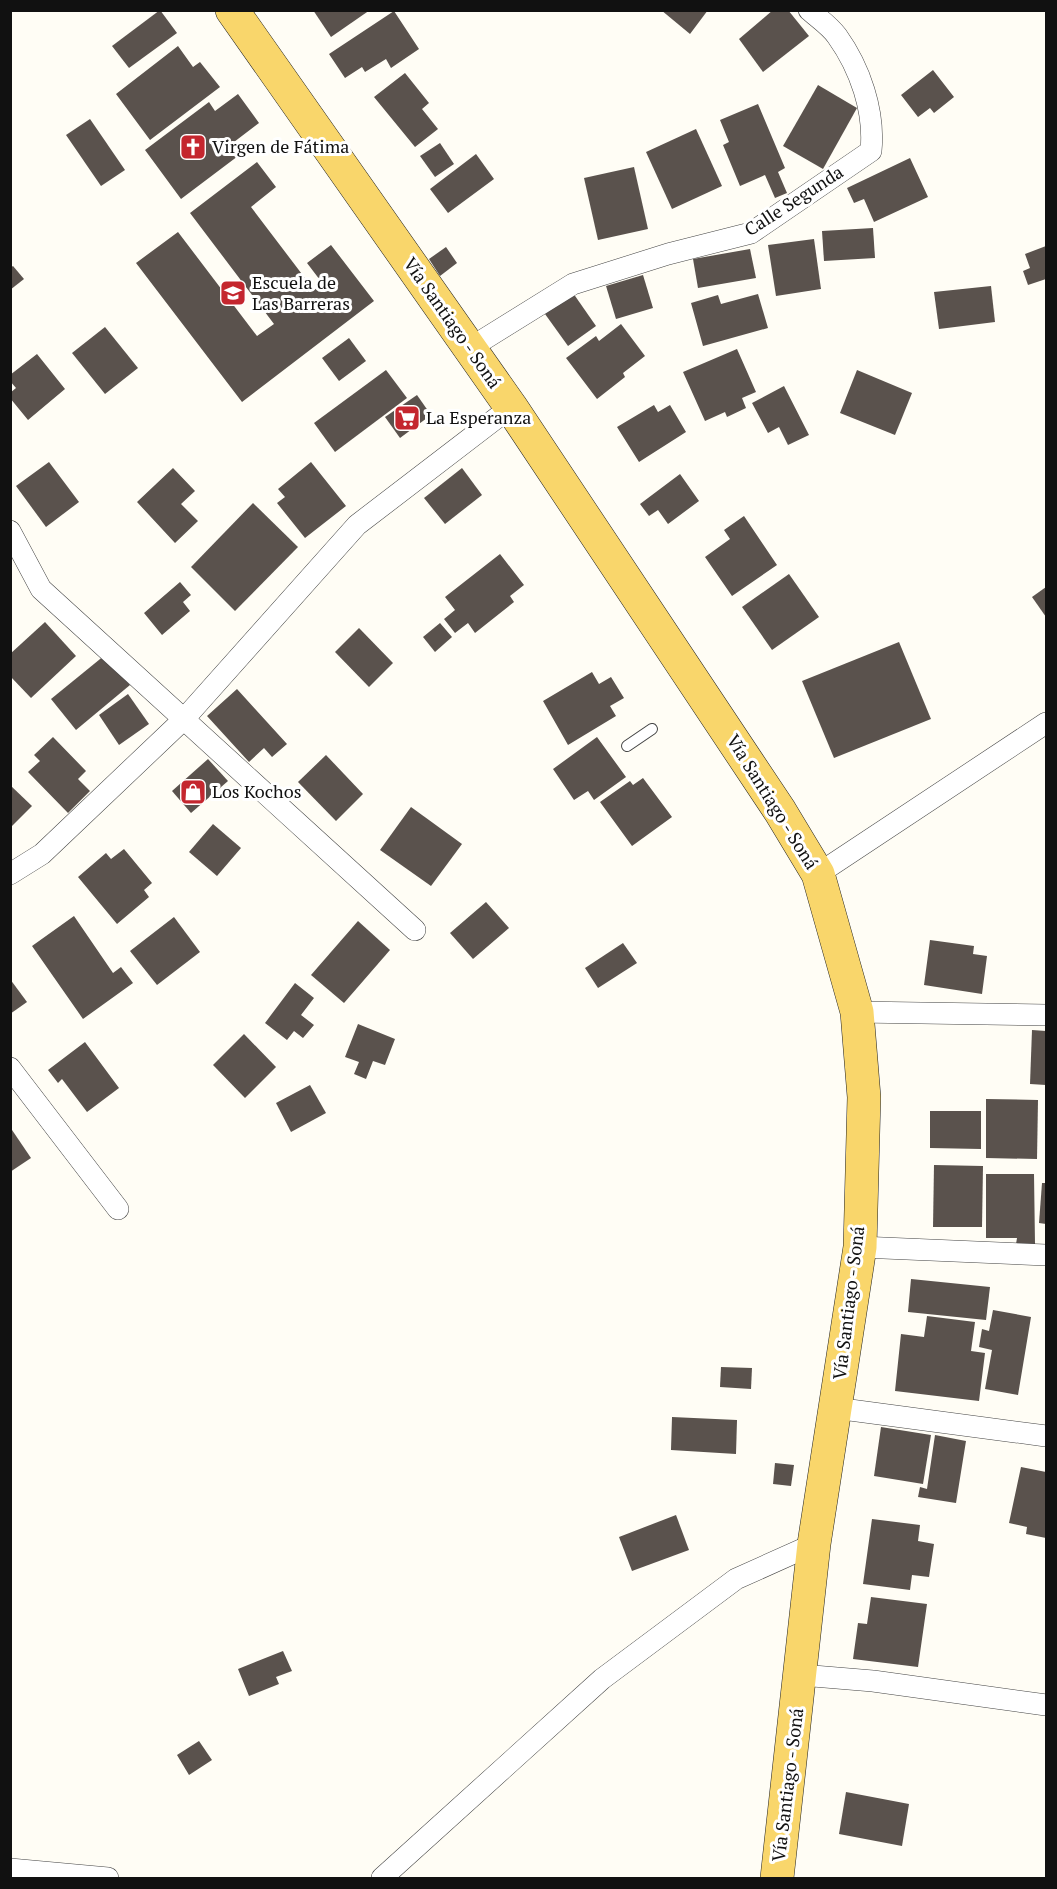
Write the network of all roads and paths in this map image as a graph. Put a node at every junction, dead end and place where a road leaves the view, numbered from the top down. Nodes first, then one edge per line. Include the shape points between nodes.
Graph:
1 (232, 10) edge
2 (809, 10) edge
3 (470, 348) junction
4 (511, 407) junction
5 (10, 531) edge
6 (184, 719) junction
7 (1047, 723) edge
8 (652, 729) dead end
9 (627, 746) dead end
10 (10, 874) edge
11 (818, 874) junction
12 (415, 930) dead end
13 (857, 1012) junction
14 (1047, 1015) edge
15 (10, 1068) edge
16 (118, 1209) dead end
17 (860, 1247) junction
18 (1047, 1255) edge
19 (835, 1408) junction
20 (1047, 1436) edge
21 (814, 1544) junction
22 (801, 1674) junction
23 (1047, 1705) edge
24 (10, 1869) edge
25 (108, 1878) edge
26 (382, 1878) edge
27 (777, 1878) edge

1 - 3 main road, Vía Santiago - Soná
2 - 3 street, Calle Segunda via 836,34 860,75 873,129 871,151 751,233 573,284
3 - 4 main road, Vía Santiago - Soná
4 - 6 street via 357,525
4 - 11 main road, Vía Santiago - Soná
5 - 6 street via 41,589
6 - 10 street via 42,854
6 - 12 street
7 - 11 street
8 - 9 lane
11 - 13 main road, Vía Santiago - Soná
13 - 14 street
13 - 17 main road, Vía Santiago - Soná via 864,1097
15 - 16 street
17 - 18 street
17 - 19 main road, Vía Santiago - Soná
19 - 20 street
19 - 21 main road, Vía Santiago - Soná
21 - 22 main road, Vía Santiago - Soná
21 - 26 street via 736,1579 602,1679
22 - 23 street
22 - 27 main road, Vía Santiago - Soná
24 - 25 street

